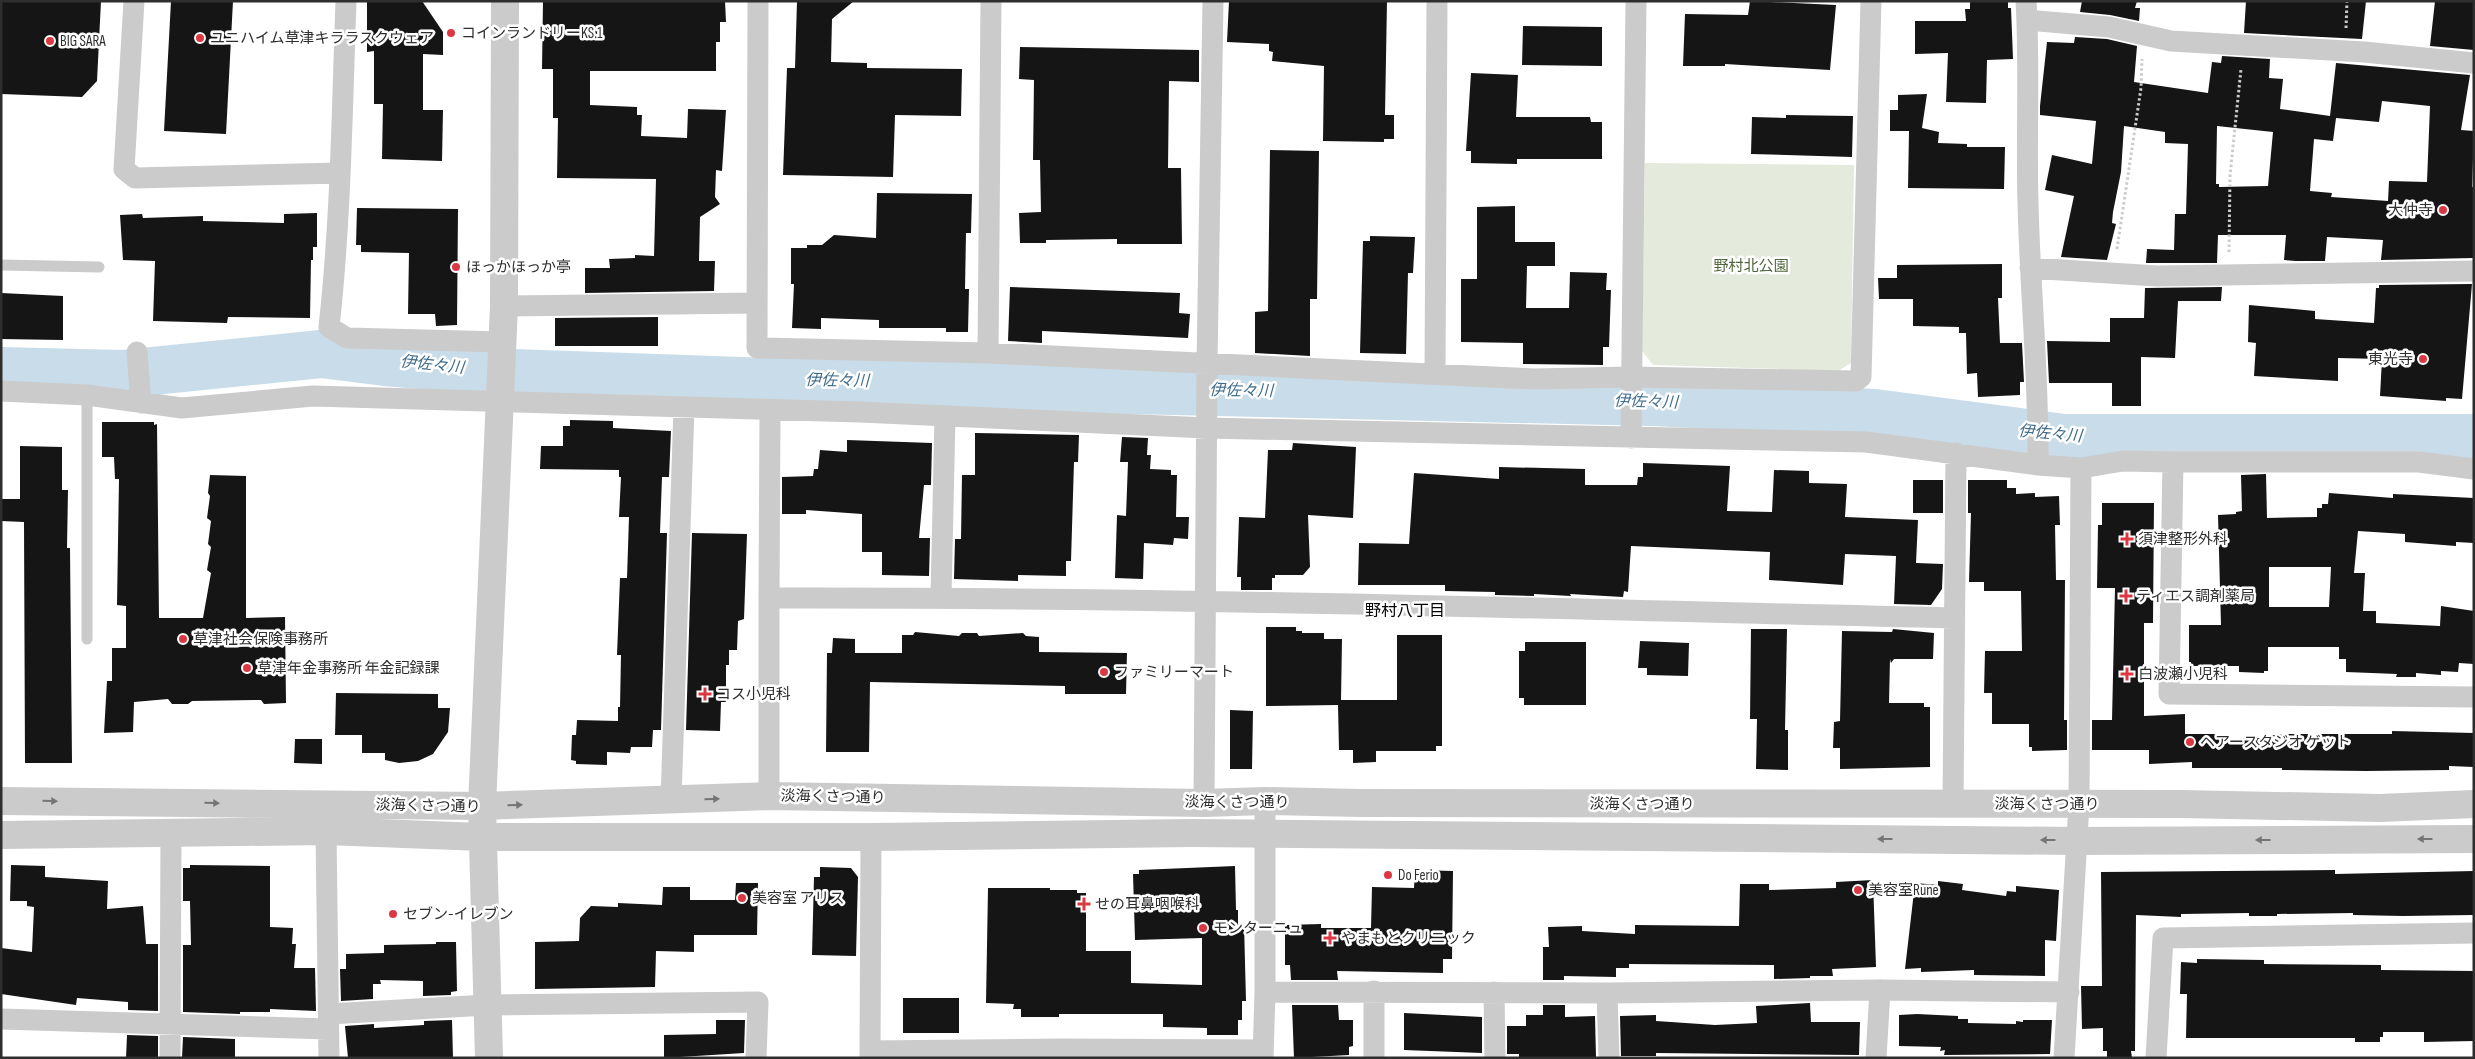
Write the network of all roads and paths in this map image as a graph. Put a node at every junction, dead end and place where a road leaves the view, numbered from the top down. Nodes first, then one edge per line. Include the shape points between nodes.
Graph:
1 (134, 1) edge
2 (346, 1) edge
3 (505, 1) edge
4 (758, 1) edge
5 (991, 1) edge
6 (1213, 1) edge
7 (1437, 1) edge
8 (1636, 1) edge
9 (1871, 1) edge
10 (2026, 11) edge
11 (2143, 34) junction
12 (2243, 46) junction
13 (2474, 62) edge
14 (340, 173) junction
15 (1, 265) edge
16 (99, 267) dead end
17 (2030, 268) junction
18 (2474, 270) edge
19 (2114, 274) junction
20 (2229, 275) junction
21 (756, 304) junction
22 (504, 306) junction
23 (502, 342) junction
24 (137, 352) dead end
25 (988, 353) junction
26 (1207, 364) junction
27 (1435, 374) junction
28 (1631, 382) junction
29 (1, 391) edge
30 (86, 395) junction
31 (501, 402) junction
32 (141, 403) junction
33 (684, 407) junction
34 (770, 410) junction
35 (945, 416) junction
36 (1207, 428) junction
37 (1631, 438) junction
38 (1956, 453) junction
39 (2173, 462) junction
40 (2038, 465) junction
41 (2080, 468) junction
42 (2474, 469) edge
43 (770, 598) junction
44 (941, 598) junction
45 (1206, 602) junction
46 (1954, 618) junction
47 (87, 639) dead end
48 (2474, 697) edge
49 (769, 796) junction
50 (671, 800) junction
51 (1, 801) edge
52 (1265, 801) junction
53 (1204, 803) junction
54 (1953, 804) junction
55 (2078, 804) junction
56 (2474, 804) edge
57 (482, 806) junction
58 (326, 831) junction
59 (171, 833) junction
60 (1265, 834) junction
61 (1, 835) edge
62 (482, 837) junction
63 (871, 837) junction
64 (1, 839) edge
65 (2474, 839) edge
66 (2075, 841) junction
67 (2474, 934) edge
68 (1880, 990) junction
69 (1374, 991) junction
70 (1265, 992) junction
71 (1494, 992) junction
72 (2068, 992) junction
73 (1607, 993) junction
74 (487, 1005) junction
75 (1, 1019) edge
76 (328, 1022) junction
77 (171, 1023) junction
78 (1062, 1053) edge
79 (1263, 1054) edge
80 (870, 1055) edge
81 (170, 1058) edge
82 (329, 1058) edge
83 (489, 1058) edge
84 (756, 1058) edge
85 (1374, 1058) edge
86 (1495, 1058) edge
87 (1609, 1058) edge
88 (1876, 1058) edge
89 (2064, 1058) edge
90 (2156, 1058) edge

1 - 14 street via 124,168 135,178
2 - 14 street
3 - 22 street
4 - 21 street
5 - 25 street
6 - 26 street
7 - 27 street
8 - 28 street
9 - 28 street via 1861,377 1856,381
10 - 11 street
10 - 17 street
11 - 12 street via 2171,41
11 - 19 path via 2141,88
12 - 13 street
12 - 20 path via 2230,176
14 - 23 street via 329,327 347,338
15 - 16 lane
17 - 19 street
17 - 40 street via 2038,403
18 - 20 street
19 - 20 street
21 - 22 street
21 - 25 street via 757,348
22 - 23 street
23 - 31 street
24 - 32 street
25 - 26 street
26 - 27 street
26 - 36 street
27 - 28 street
28 - 37 street
29 - 30 street
30 - 32 street
30 - 47 lane
31 - 32 street via 313,396 182,408
31 - 33 street
31 - 57 street
33 - 34 street
33 - 50 street
34 - 35 street
34 - 43 street
35 - 36 street
35 - 44 street
36 - 37 street
36 - 45 street
37 - 38 street via 1866,442
38 - 40 street
38 - 46 street
39 - 41 street via 2124,461
39 - 42 street via 2419,462
39 - 48 street via 2170,694
40 - 41 street
41 - 55 street
43 - 44 street
43 - 49 street
44 - 45 street
45 - 46 street
45 - 53 street
46 - 54 street
50 -> 49 street, 淡海くさつ通り
49 - 53 street, 淡海くさつ通り
57 -> 50 street, 淡海くさつ通り
51 -> 57 street, 淡海くさつ通り
52 - 53 street, 淡海くさつ通り
52 - 54 street, 淡海くさつ通り
52 - 60 street
54 - 55 street, 淡海くさつ通り
55 - 56 street, 淡海くさつ通り via 2380,808
55 - 66 street
57 - 62 street
58 - 59 street, 淡海くさつ通り
58 - 62 street, 淡海くさつ通り
58 - 76 street
59 - 61 street, 淡海くさつ通り
59 - 77 street
60 - 63 street, 淡海くさつ通り
66 -> 60 street, 淡海くさつ通り
60 - 70 street
61 - 64 street
62 - 63 street, 淡海くさつ通り
62 - 74 street
63 - 80 street
65 -> 66 street, 淡海くさつ通り
66 - 72 street
67 - 90 street via 2163,938
68 - 72 street
68 - 73 street
68 - 88 street
69 - 70 street
69 - 71 street
69 - 85 street
70 - 79 street
71 - 73 street
71 - 86 street
72 - 89 street
73 - 87 street
74 - 76 street
74 - 83 street
74 - 84 street via 758,1002
75 - 77 street
76 - 77 street
76 - 82 street
77 - 81 street
78 - 79 street
78 - 80 street

